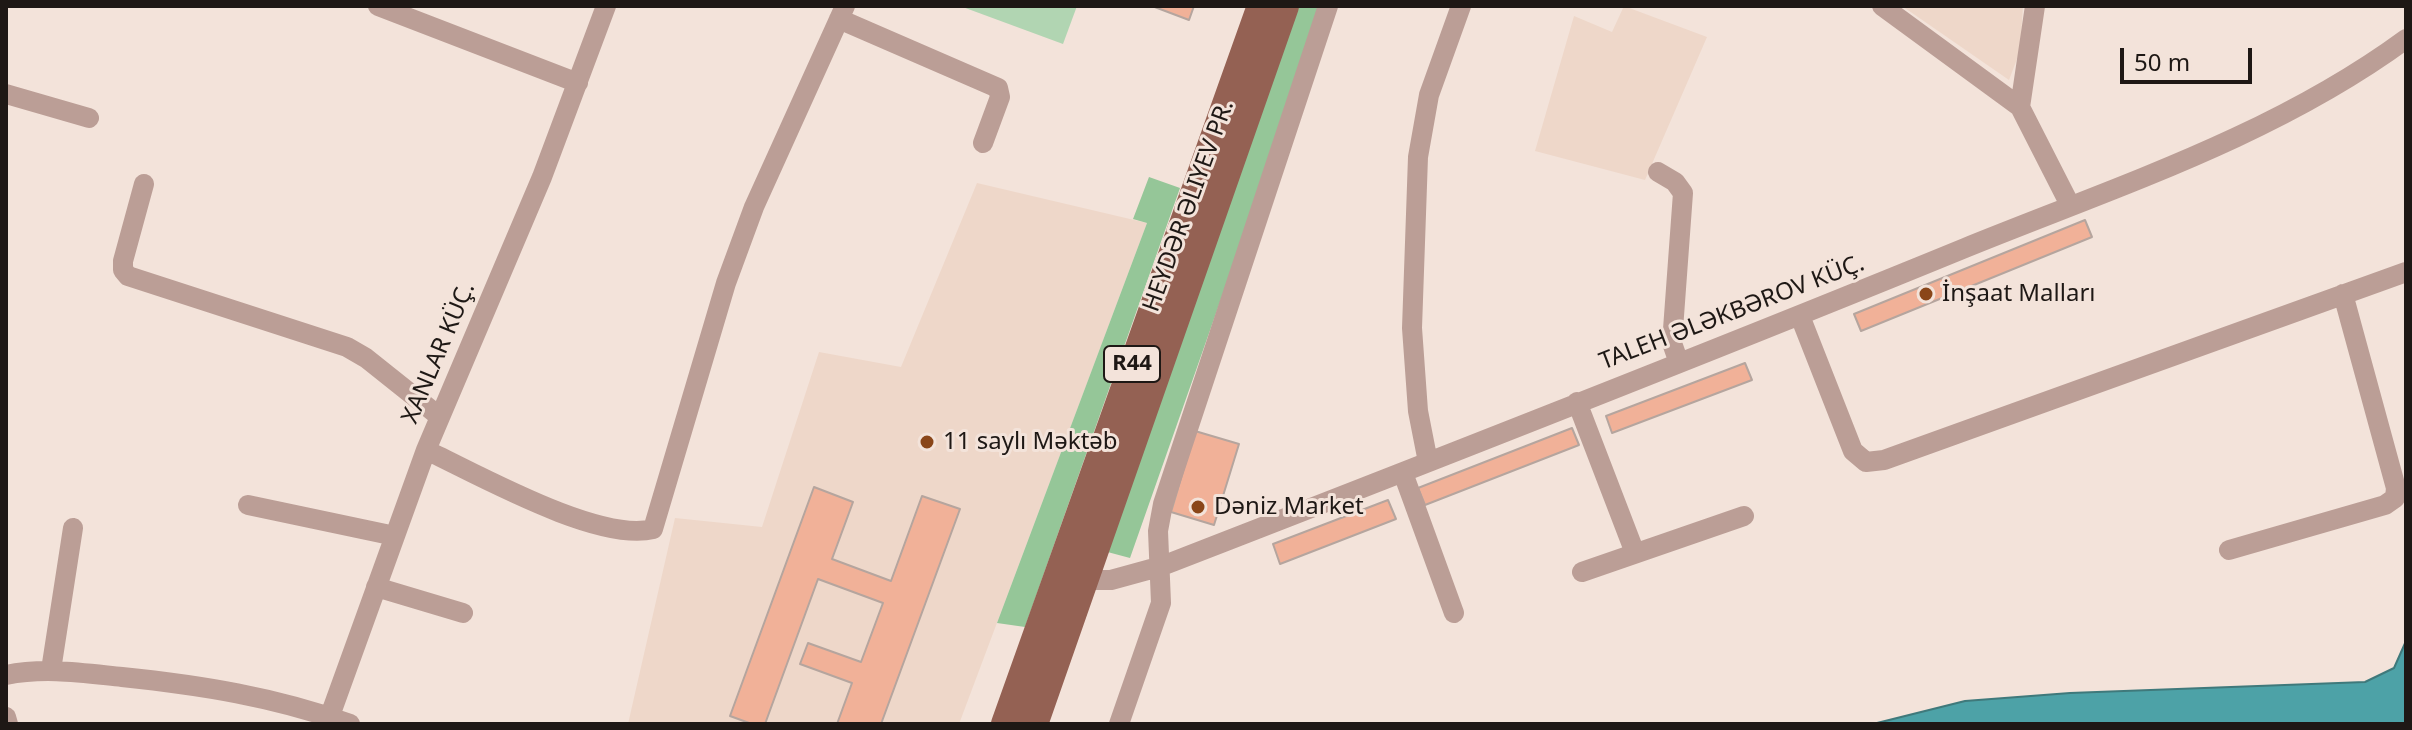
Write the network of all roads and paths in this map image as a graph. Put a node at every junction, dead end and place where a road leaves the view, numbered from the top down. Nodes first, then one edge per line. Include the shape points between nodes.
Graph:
1 (378, 6) edge
2 (606, 6) edge
3 (1262, 6) edge
4 (1284, 6) edge
5 (1328, 6) edge
6 (1461, 6) edge
7 (1882, 6) edge
8 (2035, 6) edge
9 (842, 12) edge
10 (2406, 39) edge
11 (578, 83) junction
12 (6, 94) edge
13 (2020, 107) junction
14 (89, 118) dead end
15 (983, 143) dead end
16 (1658, 172) dead end
17 (144, 184) dead end
18 (2070, 205) junction
19 (2406, 272) edge
20 (2343, 294) junction
21 (1800, 316) junction
22 (1679, 363) junction
23 (1577, 402) junction
24 (440, 417) junction
25 (426, 450) junction
26 (1428, 462) junction
27 (1403, 473) junction
28 (248, 505) dead end
29 (1744, 516) dead end
30 (73, 528) dead end
31 (395, 536) junction
32 (2229, 550) dead end
33 (1635, 553) junction
34 (1162, 566) junction
35 (1582, 572) dead end
36 (1069, 580) junction
37 (376, 587) junction
38 (463, 613) dead end
39 (1454, 613) dead end
40 (51, 670) junction
41 (6, 675) edge
42 (6, 717) edge
43 (328, 720) edge
44 (8, 724) edge
45 (350, 724) edge
46 (1006, 724) edge
47 (1033, 724) edge
48 (1119, 724) edge

1 - 11 street
2 - 11 street, XANLAR KÜÇ.
3 - 36 main road, HEYDƏR ƏLIYEV PR. / R44
4 - 36 main road, HEYDƏR ƏLIYEV PR. / R44
5 - 34 street via 1163,504 1158,531
6 - 26 street via 1429,95 1418,157 1412,328
7 - 13 street
8 - 13 street
9 - 15 street via 998,88 1000,97
9 - 25 street via 749,220 653,529 638,533 552,510
10 - 18 street, TALEH ƏLƏKBƏROV KÜÇ. via 2295,111
11 - 24 street, XANLAR KÜÇ.
12 - 14 street
13 - 18 street
16 - 22 street via 1683,193 1672,343
17 - 24 street via 123,261 128,276 347,347
18 - 21 street, TALEH ƏLƏKBƏROV KÜÇ.
19 - 20 street
20 - 21 street via 1884,460 1866,462 1853,451
20 - 32 street via 2395,498
21 - 22 street, TALEH ƏLƏKBƏROV KÜÇ.
22 - 23 street, TALEH ƏLƏKBƏROV KÜÇ.
23 - 26 street, TALEH ƏLƏKBƏROV KÜÇ.
23 - 33 street
24 - 25 street, XANLAR KÜÇ.
25 - 31 street, XANLAR KÜÇ.
26 - 27 street, TALEH ƏLƏKBƏROV KÜÇ.
27 - 34 street, TALEH ƏLƏKBƏROV KÜÇ.
27 - 39 street
28 - 31 street
29 - 33 street
30 - 40 street
31 - 37 street, XANLAR KÜÇ.
33 - 35 street
34 - 36 street, TALEH ƏLƏKBƏROV KÜÇ. via 1111,580
34 - 48 street via 1153,633
36 - 46 main road, HEYDƏR ƏLIYEV PR. / R44
36 - 47 main road, HEYDƏR ƏLIYEV PR. / R44
37 - 38 street
37 - 43 street, XANLAR KÜÇ.
40 - 41 street
40 - 43 street via 247,693
42 - 44 street
43 - 45 street

